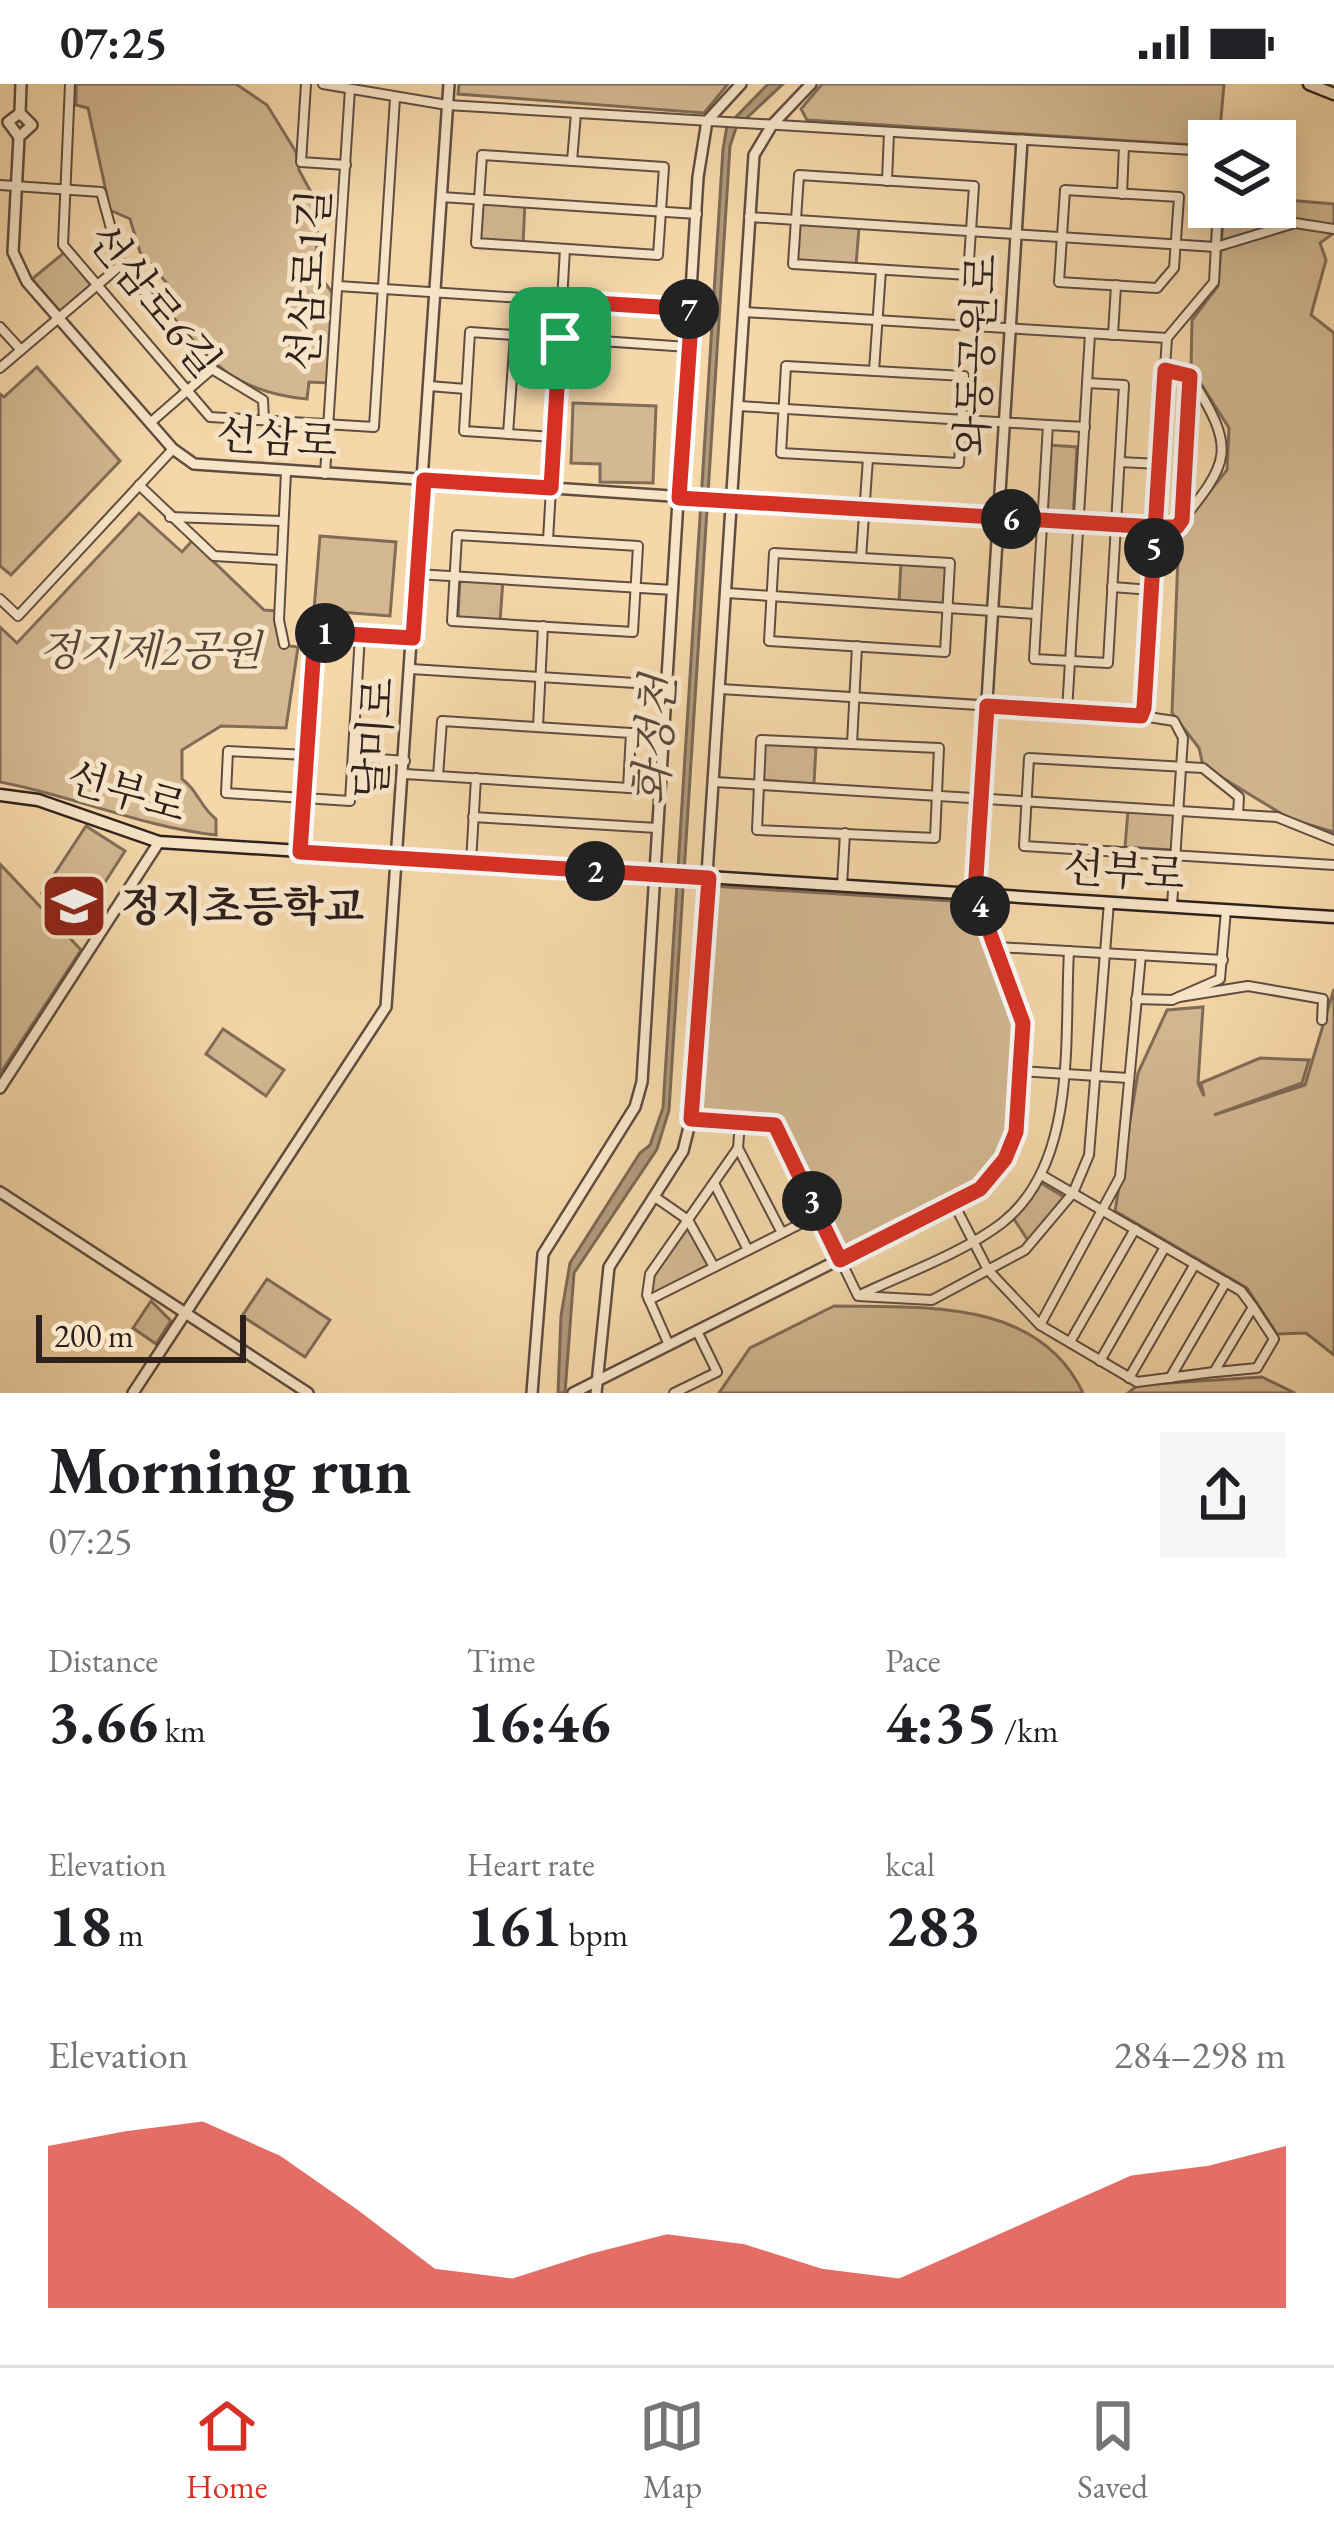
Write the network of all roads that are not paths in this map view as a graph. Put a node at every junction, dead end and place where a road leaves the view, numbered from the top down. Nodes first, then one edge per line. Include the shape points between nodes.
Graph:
1 (22, 84) edge
2 (70, 84) edge
3 (306, 84) edge
4 (323, 84) edge
5 (448, 84) edge
6 (741, 84) edge
7 (811, 84) edge
8 (1309, 84) edge
9 (350, 89) junction
10 (1332, 94) edge
11 (395, 98) junction
12 (447, 105) junction
13 (576, 112) junction
14 (20, 113) junction
15 (707, 121) junction
16 (772, 125) junction
17 (890, 132) junction
18 (19, 137) junction
19 (1022, 140) junction
20 (1124, 146) junction
21 (1188, 150) edge
22 (572, 161) junction
23 (346, 165) junction
24 (887, 181) junction
25 (0, 185) edge
26 (15, 186) junction
27 (65, 189) junction
28 (1122, 194) junction
29 (441, 197) junction
30 (479, 199) junction
31 (661, 212) junction
32 (697, 214) junction
33 (749, 217) junction
34 (796, 220) junction
35 (1217, 228) edge
36 (1334, 229) edge
37 (971, 231) junction
38 (1016, 234) junction
39 (1062, 237) junction
40 (1176, 244) junction
41 (1216, 247) junction
42 (565, 249) junction
43 (121, 266) junction
44 (881, 269) junction
45 (98, 285) junction
46 (1116, 285) junction
47 (338, 286) junction
48 (383, 289) junction
49 (435, 292) junction
50 (562, 301) junction
51 (692, 309) junction
52 (744, 312) junction
53 (58, 317) junction
54 (878, 320) junction
55 (0, 327) edge
56 (1011, 328) junction
57 (1090, 334) junction
58 (515, 335) junction
59 (1113, 335) junction
60 (560, 338) junction
61 (1167, 338) junction
62 (689, 346) junction
63 (21, 350) junction
64 (0, 368) edge
65 (212, 369) junction
66 (1165, 370) junction
67 (874, 371) junction
68 (1190, 376) junction
69 (1088, 383) junction
70 (429, 386) junction
71 (466, 389) junction
72 (188, 390) junction
73 (738, 406) junction
74 (784, 409) junction
75 (264, 420) junction
76 (962, 420) junction
77 (1005, 422) junction
78 (150, 423) junction
79 (328, 424) junction
80 (1048, 425) junction
81 (1085, 427) junction
82 (508, 434) junction
83 (554, 437) junction
84 (173, 449) junction
85 (868, 458) junction
86 (1120, 462) junction
87 (1160, 464) junction
88 (286, 472) junction
89 (325, 474) junction
90 (424, 480) junction
91 (139, 485) junction
92 (551, 488) junction
93 (679, 498) junction
94 (733, 501) junction
95 (864, 509) junction
96 (170, 517) junction
97 (1000, 518) junction
98 (1042, 520) junction
99 (1182, 520) junction
100 (282, 521) junction
101 (1079, 523) junction
102 (1116, 525) junction
103 (1156, 527) junction
104 (548, 540) junction
105 (861, 558) junction
106 (280, 560) junction
107 (417, 574) junction
108 (454, 577) junction
109 (1112, 587) junction
110 (636, 588) junction
111 (674, 590) junction
112 (1152, 590) junction
113 (727, 593) junction
114 (771, 596) junction
115 (0, 599) edge
116 (947, 608) junction
117 (993, 611) junction
118 (1036, 614) junction
119 (543, 626) junction
120 (360, 635) junction
121 (413, 638) junction
122 (284, 644) dead end
123 (857, 646) junction
124 (1070, 661) junction
125 (412, 669) junction
126 (540, 676) junction
127 (668, 685) junction
128 (721, 689) junction
129 (853, 698) junction
130 (987, 706) junction
131 (1067, 711) junction
132 (1141, 716) junction
133 (538, 726) junction
134 (852, 744) junction
135 (306, 755) junction
136 (353, 757) junction
137 (406, 761) junction
138 (1182, 767) junction
139 (405, 774) junction
140 (438, 776) junction
141 (476, 778) junction
142 (715, 782) junction
143 (759, 784) junction
144 (628, 788) junction
145 (661, 790) junction
146 (0, 795) edge
147 (937, 795) junction
148 (304, 798) junction
149 (981, 798) junction
150 (1026, 801) junction
151 (1179, 810) junction
152 (1238, 814) junction
153 (473, 817) junction
154 (657, 828) junction
155 (844, 833) junction
156 (1334, 840) edge
157 (159, 842) junction
158 (300, 852) junction
159 (1175, 855) junction
160 (400, 858) junction
161 (471, 862) junction
162 (1334, 866) edge
163 (660, 875) junction
164 (709, 878) junction
165 (842, 886) junction
166 (975, 893) junction
167 (1109, 902) junction
168 (1172, 906) junction
169 (1226, 910) junction
170 (1334, 917) edge
171 (997, 947) junction
172 (1069, 951) junction
173 (1105, 953) junction
174 (1142, 956) junction
175 (1223, 960) junction
176 (1179, 997) junction
177 (1136, 999) junction
178 (1322, 1020) dead end
179 (1020, 1071) junction
180 (1061, 1074) junction
181 (1095, 1076) junction
182 (1128, 1078) junction
183 (0, 1088) edge
184 (691, 1119) junction
185 (740, 1122) junction
186 (738, 1148) junction
187 (1043, 1176) junction
188 (714, 1183) junction
189 (0, 1192) edge
190 (1073, 1193) junction
191 (655, 1197) junction
192 (954, 1204) junction
193 (1106, 1212) junction
194 (818, 1215) junction
195 (688, 1220) junction
196 (1135, 1229) junction
197 (782, 1233) junction
198 (973, 1240) junction
199 (1165, 1247) junction
200 (748, 1250) junction
201 (840, 1260) junction
202 (1195, 1264) junction
203 (714, 1267) junction
204 (988, 1270) junction
205 (1226, 1282) junction
206 (858, 1296) junction
207 (649, 1300) junction
208 (1252, 1306) junction
209 (186, 1313) junction
210 (1040, 1325) junction
211 (697, 1330) junction
212 (1070, 1343) junction
213 (669, 1345) junction
214 (1100, 1361) junction
215 (1214, 1372) junction
216 (1129, 1378) junction
217 (1170, 1378) junction
218 (597, 1387) edge
219 (578, 1390) edge
220 (676, 1392) edge
221 (133, 1393) edge
222 (308, 1393) edge
223 (532, 1393) edge

1 - 14 street, 선삼로
2 - 27 street, 선삼로6길
3 - 23 street via 301,162
4 - 9 street
5 - 12 street, 달미로
6 - 15 street
7 - 16 street
8 - 10 main road
9 - 11 street
9 - 23 street, 선삼로1길
11 - 12 street
11 - 48 street, 선삼로6길
12 - 13 street
12 - 29 street, 달미로
13 - 15 street
13 - 22 street
14 - 18 street, 선삼로 via 8,126
14 - 18 street, 선삼로 via 32,125
15 - 16 street
15 - 32 street
16 - 17 street
16 - 33 street via 755,150
17 - 19 street
17 - 24 street
18 - 26 street, 선삼로
19 - 20 street
19 - 38 street, 와동공원로
20 - 21 street
20 - 28 street
22 - 30 street via 482,155
22 - 31 street via 664,167
23 - 47 street, 선삼로1길
24 - 34 street via 799,175
24 - 37 street via 974,186
25 - 26 street
26 - 27 street
26 - 53 street, 선삼로 via 13,252
27 - 43 street via 101,192
27 - 45 street, 선삼로6길 via 63,245
28 - 39 street via 1065,190
28 - 40 street via 1179,197
29 - 30 street
29 - 49 street, 달미로
30 - 31 street
30 - 42 street via 476,243
31 - 32 street
31 - 42 street via 658,255
32 - 51 street
33 - 34 street
33 - 52 street
34 - 37 street
34 - 44 street via 793,264
35 - 41 street
36 - 41 street via 1295,223
37 - 38 street
37 - 44 street via 968,275
38 - 39 street
38 - 56 street, 와동공원로
39 - 40 street
39 - 46 street via 1059,281
40 - 41 street
40 - 46 street via 1174,268 1156,288
41 - 61 street via 1214,281
42 - 50 street
43 - 45 street
43 - 65 street
44 - 54 street
45 - 53 street
45 - 72 street, 선삼로6길
46 - 59 street
47 - 48 street
47 - 79 street, 선삼로1길
48 - 49 street
48 - 79 street, 선삼로6길 via 374,427
49 - 50 street
49 - 70 street, 달미로
50 - 51 street
50 - 60 street
51 - 62 street
52 - 54 street
52 - 73 street
53 - 63 street
53 - 78 street, 선삼로
54 - 56 street
54 - 67 street
55 - 63 street
56 - 57 street
56 - 77 street, 와동공원로
57 - 59 street
57 - 69 street
58 - 60 street
58 - 71 street via 470,332
58 - 82 street
59 - 61 street
60 - 62 street
60 - 83 street
61 - 66 street
62 - 93 street
63 - 64 street
65 - 72 street
65 - 75 street via 263,400
66 - 68 street
66 - 87 street
67 - 74 street via 786,366
67 - 76 street via 964,376
68 - 99 street
68 - 99 street via 1223,428 1221,470
69 - 81 street
69 - 86 street via 1124,385
70 - 71 street
70 - 90 street, 달미로
71 - 82 street via 464,431
72 - 75 street, 선삼로6길 via 210,417
72 - 78 street
73 - 74 street
73 - 94 street
74 - 76 street
74 - 85 street via 781,453
75 - 79 street, 선삼로6길
76 - 77 street
76 - 85 street via 959,463
77 - 80 street
77 - 97 street, 와동공원로
78 - 84 street, 선삼로
79 - 89 street, 선삼로1길
80 - 81 street
80 - 98 street
81 - 101 street
82 - 83 street
83 - 92 street
84 - 88 street, 선삼로 via 194,464
84 - 91 street
85 - 95 street
86 - 87 street
86 - 102 street
87 - 103 street
88 - 89 street, 선삼로
88 - 100 street
89 - 90 street, 선삼로
90 - 92 street, 선삼로
90 - 107 street, 달미로
91 - 96 street
91 - 115 street via 18,616
92 - 93 street, 선삼로
92 - 104 street
93 - 94 street, 선삼로
93 - 111 street
94 - 95 street, 선삼로
94 - 113 street
95 - 97 street, 선삼로
95 - 105 street
96 - 100 street
96 - 106 street via 214,556
97 - 98 street
97 - 117 street, 와동공원로
98 - 101 street
98 - 118 street
99 - 103 street
100 - 106 street
101 - 102 street
101 - 124 street
102 - 103 street
102 - 109 street
103 - 112 street
104 - 108 street via 457,535
104 - 110 street via 638,545
105 - 114 street via 774,553
105 - 116 street via 950,563
106 - 122 street
107 - 108 street
107 - 121 street, 달미로
108 - 110 street
108 - 119 street via 452,621
109 - 112 street
109 - 124 street via 1108,663
110 - 111 street
110 - 119 street via 633,632
111 - 127 street
112 - 132 street
113 - 114 street
113 - 128 street
114 - 116 street
114 - 123 street via 769,641
116 - 117 street
116 - 123 street via 945,652
117 - 118 street
117 - 130 street, 와동공원로
118 - 124 street via 1034,659
119 - 126 street
120 - 121 street
120 - 135 street via 315,632
120 - 136 street
121 - 125 street, 달미로
123 - 129 street
124 - 131 street
125 - 126 street
125 - 137 street, 달미로
126 - 127 street
126 - 133 street
127 - 145 street
128 - 129 street
128 - 142 street
129 - 130 street
129 - 134 street
130 - 131 street
130 - 149 street, 와동공원로
131 - 132 street
132 - 138 street via 1174,721
133 - 140 street via 442,721
133 - 144 street via 631,733
134 - 143 street via 761,740
134 - 147 street via 939,748
135 - 148 street
135 - 148 street via 228,751 226,793
136 - 137 street
136 - 148 street via 350,801
137 - 139 street, 달미로
138 - 150 street via 1029,758
138 - 151 street
138 - 152 street via 1203,768 1239,797
139 - 140 street
139 - 160 street, 달미로
140 - 141 street
141 - 144 street
141 - 153 street
142 - 143 street
142 - 164 street
143 - 147 street
143 - 155 street via 757,830
144 - 145 street
145 - 154 street
146 - 157 main road, 선부로
147 - 149 street
147 - 155 street via 935,838
148 - 158 street
149 - 150 street
149 - 166 street, 와동공원로
150 - 151 street
150 - 159 street via 1024,846
151 - 152 street
151 - 159 street
152 - 156 street via 1277,817
153 - 154 street
153 - 161 street
154 - 163 street
155 - 165 street
157 - 158 main road, 선부로
157 - 183 street
158 - 160 main road, 선부로
159 - 162 street
159 - 168 street
160 - 161 main road, 선부로
160 - 209 street, 달미로 via 386,1007
161 - 163 main road, 선부로
163 - 164 main road, 선부로
163 - 223 street via 640,1095 543,1254
164 - 165 main road, 선부로
164 - 184 street
165 - 166 main road, 선부로
166 - 167 main road, 선부로
166 - 171 street, 와동공원로
167 - 168 main road, 선부로
167 - 173 street
168 - 169 main road, 선부로
169 - 170 main road, 선부로
169 - 175 street
171 - 172 street
171 - 179 street, 와동공원로 via 1023,1023
172 - 173 street
172 - 180 street
173 - 174 street
173 - 181 street
174 - 175 street
174 - 177 street
175 - 176 street via 1220,979
176 - 177 street
176 - 178 street via 1248,986 1323,999
177 - 182 street
179 - 180 street
179 - 192 street, 와동공원로 via 1016,1132 1005,1159
180 - 181 street
180 - 187 street
181 - 182 street
181 - 190 street via 1089,1155
182 - 193 street via 1120,1177
184 - 185 street
184 - 191 street via 683,1151
185 - 186 street
185 - 194 street via 775,1125
186 - 188 street
186 - 197 street
187 - 190 street
187 - 198 street via 1003,1222
188 - 195 street
188 - 200 street
189 - 209 street
190 - 193 street
190 - 204 street via 1025,1250
191 - 195 street
191 - 218 street via 609,1268
192 - 198 street
192 - 201 street, 와동공원로
193 - 196 street
193 - 210 street
194 - 197 street
194 - 201 street
195 - 203 street
195 - 207 street via 650,1274
196 - 199 street
196 - 212 street
197 - 200 street
198 - 204 street
198 - 206 street
199 - 202 street
199 - 214 street
200 - 203 street
201 - 206 street
201 - 211 street, 와동공원로
202 - 205 street
202 - 216 street
203 - 207 street
204 - 206 street via 932,1300
204 - 210 street
205 - 208 street
205 - 217 street
207 - 213 street
208 - 215 street
208 - 215 street via 1274,1339 1258,1368
209 - 221 street, 달미로
209 - 222 street
210 - 212 street
211 - 213 street, 와동공원로
211 - 220 street via 717,1372
212 - 214 street
213 - 218 street, 와동공원로
214 - 216 street
215 - 217 street
216 - 217 street
218 - 219 street, 와동공원로

